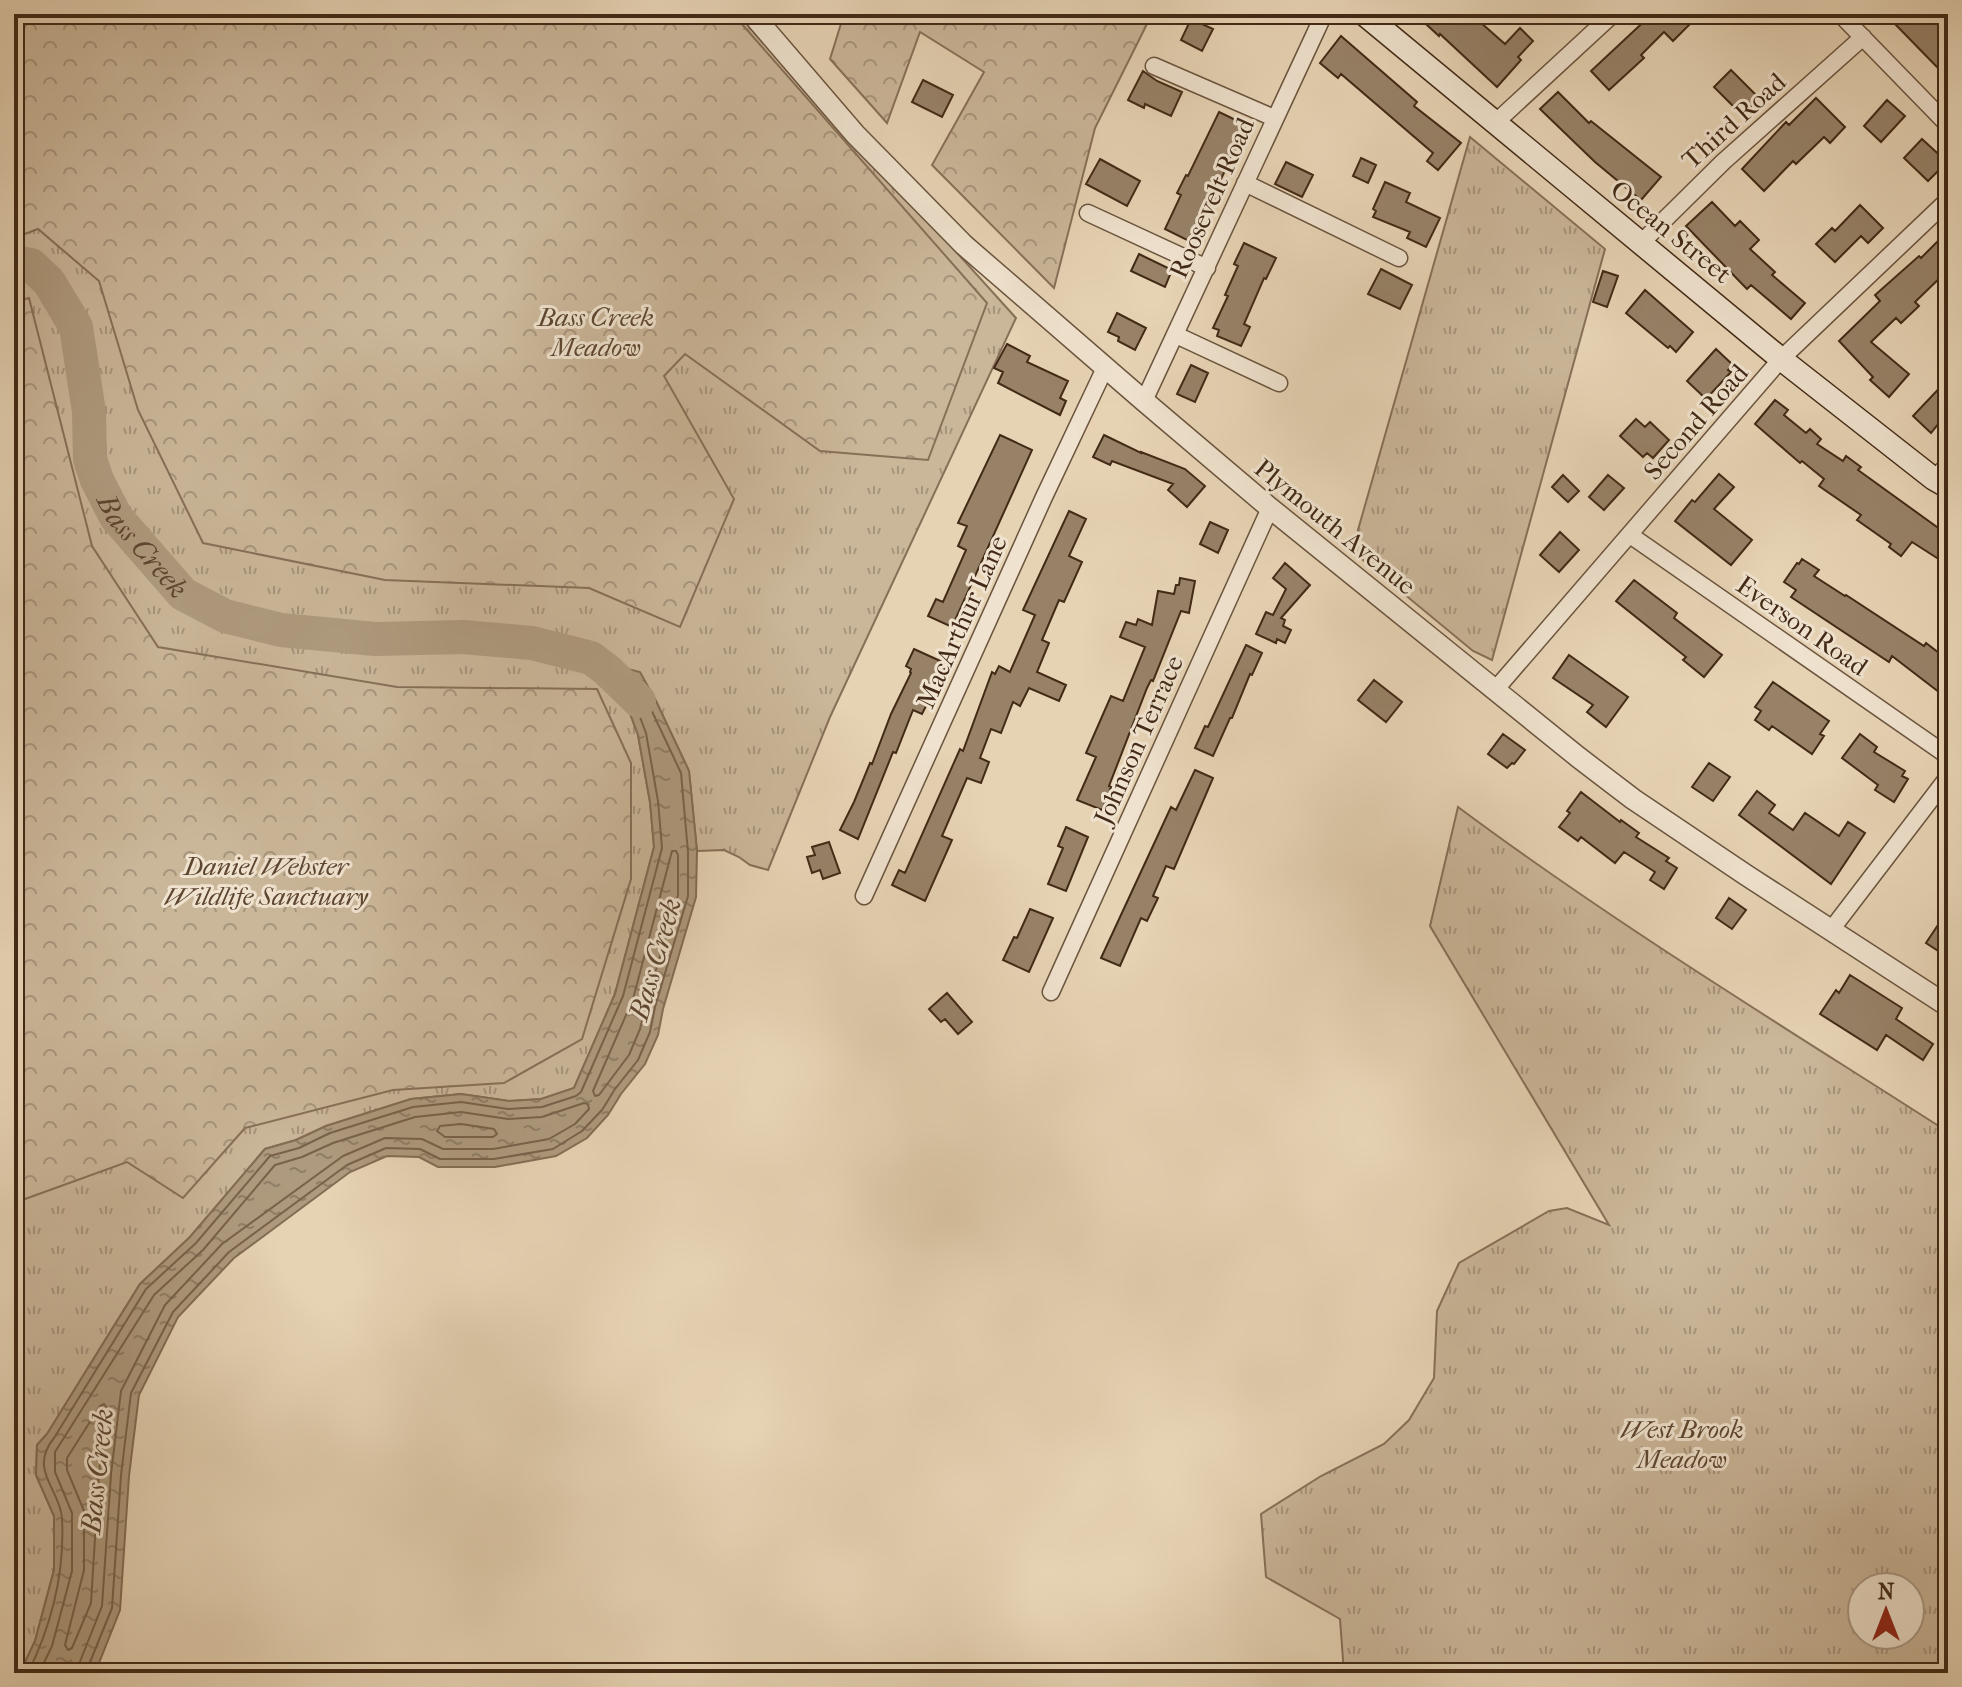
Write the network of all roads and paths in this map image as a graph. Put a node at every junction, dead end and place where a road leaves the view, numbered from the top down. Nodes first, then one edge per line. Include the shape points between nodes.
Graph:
1 (752, 14) edge
2 (1324, 14) edge
3 (1364, 14) edge
4 (1613, 14) edge
5 (1840, 14) edge
6 (1863, 37) junction
7 (1154, 66) dead end
8 (1274, 118) junction
9 (1495, 123) junction
10 (1948, 125) edge
11 (1245, 183) junction
12 (1948, 200) edge
13 (1088, 213) dead end
14 (1641, 243) junction
15 (1399, 258) dead end
16 (1207, 268) junction
17 (1176, 335) junction
18 (1781, 359) junction
19 (1105, 368) junction
20 (1279, 383) dead end
21 (1144, 401) junction
22 (1943, 477) edge
23 (1270, 508) junction
24 (1630, 535) junction
25 (1495, 690) junction
26 (1948, 756) edge
27 (1948, 777) edge
28 (864, 896) dead end
29 (1831, 930) junction
30 (1051, 992) dead end
31 (1948, 1006) edge

1 - 19 street, Plymouth Avenue via 855,134 964,245
2 - 8 street, Roosevelt Road
3 - 9 main road, Ocean Street
4 - 9 street
5 - 6 street
6 - 10 street
6 - 14 street, Third Road
7 - 8 street
8 - 11 street, Roosevelt Road
9 - 14 main road, Ocean Street
11 - 15 street
11 - 16 street, Roosevelt Road
12 - 18 street, Second Road
13 - 16 street
14 - 18 main road, Ocean Street
16 - 17 street, Roosevelt Road
17 - 20 street
17 - 21 street, Roosevelt Road
18 - 22 main road, Ocean Street
18 - 24 street, Second Road
19 - 21 street, Plymouth Avenue
19 - 28 street, MacArthur Lane
21 - 23 street, Plymouth Avenue
23 - 25 street, Plymouth Avenue
23 - 30 street, Johnson Terrace
24 - 25 street, Second Road
24 - 26 street, Everson Road
25 - 29 street, Plymouth Avenue via 1633,799
27 - 29 street
29 - 31 street, Plymouth Avenue

